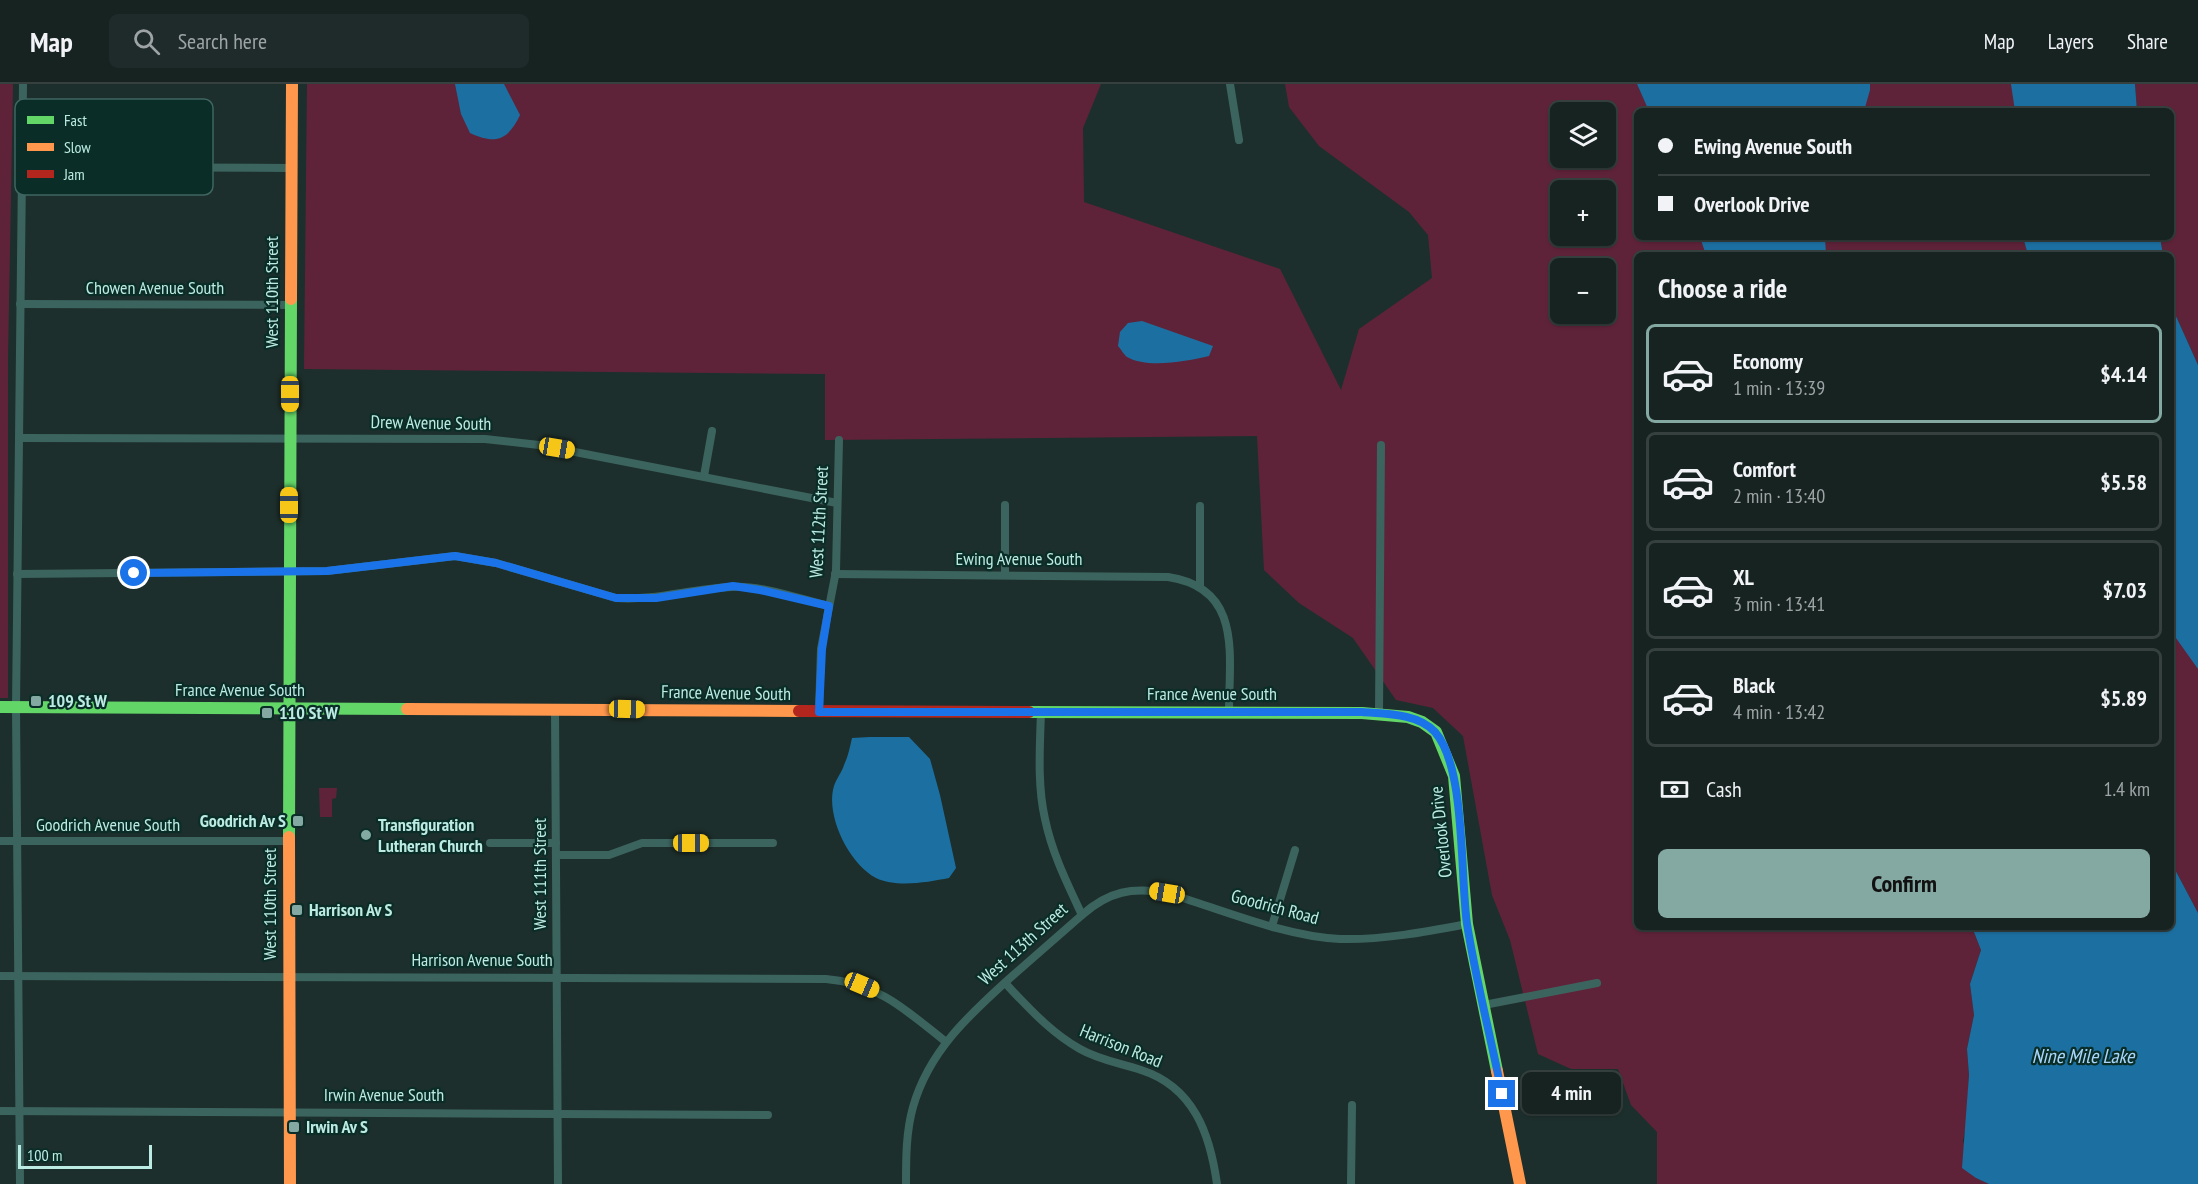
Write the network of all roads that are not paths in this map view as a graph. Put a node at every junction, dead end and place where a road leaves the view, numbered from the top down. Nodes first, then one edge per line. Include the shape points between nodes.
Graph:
1 (292, 84) edge
2 (1230, 84) edge
3 (1239, 140) dead end
4 (213, 168) edge
5 (291, 168) junction
6 (22, 195) edge
7 (20, 304) junction
8 (290, 305) junction
9 (712, 431) dead end
10 (19, 438) junction
11 (289, 438) junction
12 (839, 440) dead end
13 (1381, 445) dead end
14 (704, 476) junction
15 (837, 503) junction
16 (1005, 505) dead end
17 (1200, 506) dead end
18 (288, 572) junction
19 (17, 574) junction
20 (835, 574) junction
21 (1005, 575) junction
22 (1200, 586) junction
23 (829, 606) junction
24 (0, 707) edge
25 (16, 707) junction
26 (288, 708) junction
27 (555, 709) junction
28 (1041, 711) junction
29 (819, 712) junction
30 (1229, 712) junction
31 (1379, 713) junction
32 (0, 841) edge
33 (17, 841) junction
34 (288, 841) junction
35 (490, 843) dead end
36 (556, 843) junction
37 (773, 843) dead end
38 (1295, 850) dead end
39 (556, 855) junction
40 (1082, 915) junction
41 (1467, 924) junction
42 (1272, 926) junction
43 (0, 976) edge
44 (18, 976) junction
45 (289, 976) junction
46 (557, 977) junction
47 (1005, 982) junction
48 (1597, 982) dead end
49 (1484, 1005) junction
50 (946, 1042) junction
51 (1352, 1105) dead end
52 (0, 1111) edge
53 (19, 1111) junction
54 (290, 1111) junction
55 (558, 1113) junction
56 (768, 1115) dead end
57 (20, 1184) edge
58 (290, 1184) edge
59 (558, 1184) edge
60 (906, 1184) edge
61 (1217, 1184) edge
62 (1351, 1184) edge
63 (1520, 1184) edge

1 - 5 street, West 110th Street
2 - 3 street
4 - 5 street
5 - 8 street, West 110th Street
6 - 7 street
7 - 8 street, Chowen Avenue South
7 - 10 street
8 - 11 street, West 110th Street
9 - 14 street
10 - 11 street, Drew Avenue South
10 - 19 street
11 - 14 street, Drew Avenue South via 485,440 539,445
11 - 18 street, West 110th Street
12 - 15 street, West 112th Street
13 - 31 street
14 - 15 street, Drew Avenue South
15 - 20 street, West 112th Street
16 - 21 street
17 - 22 street
18 - 19 street
18 - 23 street via 455,556 496,563 616,598 656,598 733,586
18 - 26 street, West 110th Street
19 - 25 street
20 - 21 street, Ewing Avenue South
20 - 23 street, West 112th Street
21 - 22 street, Ewing Avenue South via 1168,577
22 - 30 street via 1221,609 1227,624
23 - 29 street, West 112th Street
24 - 25 street, France Avenue South
25 - 26 street, France Avenue South
25 - 33 street
26 - 27 street, France Avenue South
26 - 34 street, West 110th Street
27 - 29 street, France Avenue South
27 - 36 street, West 111th Street
28 - 29 street, France Avenue South
28 - 30 street, France Avenue South
28 - 40 street, West 113th Street via 1044,818 1062,873
30 - 31 street, France Avenue South
31 - 41 street, Overlook Drive via 1422,722 1436,732 1444,750 1454,776
32 - 33 street, Goodrich Avenue South
33 - 34 street, Goodrich Avenue South
33 - 44 street
34 - 45 street, West 110th Street
35 - 36 street
36 - 39 street, West 111th Street
37 - 39 street via 642,843 609,855
38 - 42 street
39 - 46 street, West 111th Street
40 - 42 street, Goodrich Road via 1113,894 1149,890
40 - 47 street, West 113th Street
41 - 42 street, Goodrich Road via 1365,939 1310,936
41 - 49 street, Overlook Drive
43 - 44 street, Harrison Avenue South
44 - 45 street, Harrison Avenue South
44 - 53 street
45 - 46 street, Harrison Avenue South
45 - 54 street, West 110th Street
46 - 50 street, Harrison Avenue South via 845,980 879,992
46 - 55 street, West 111th Street
47 - 50 street, West 113th Street
47 - 61 street, Harrison Road via 1062,1038 1103,1059 1144,1071 1191,1105 1209,1140
48 - 49 street
49 - 63 street, Overlook Drive
50 - 60 street, West 113th Street via 922,1082 913,1108
51 - 62 street
52 - 53 street, Irwin Avenue South
53 - 54 street, Irwin Avenue South
53 - 57 street
54 - 55 street, Irwin Avenue South
54 - 58 street, West 110th Street
55 - 56 street, Irwin Avenue South
55 - 59 street, West 111th Street

